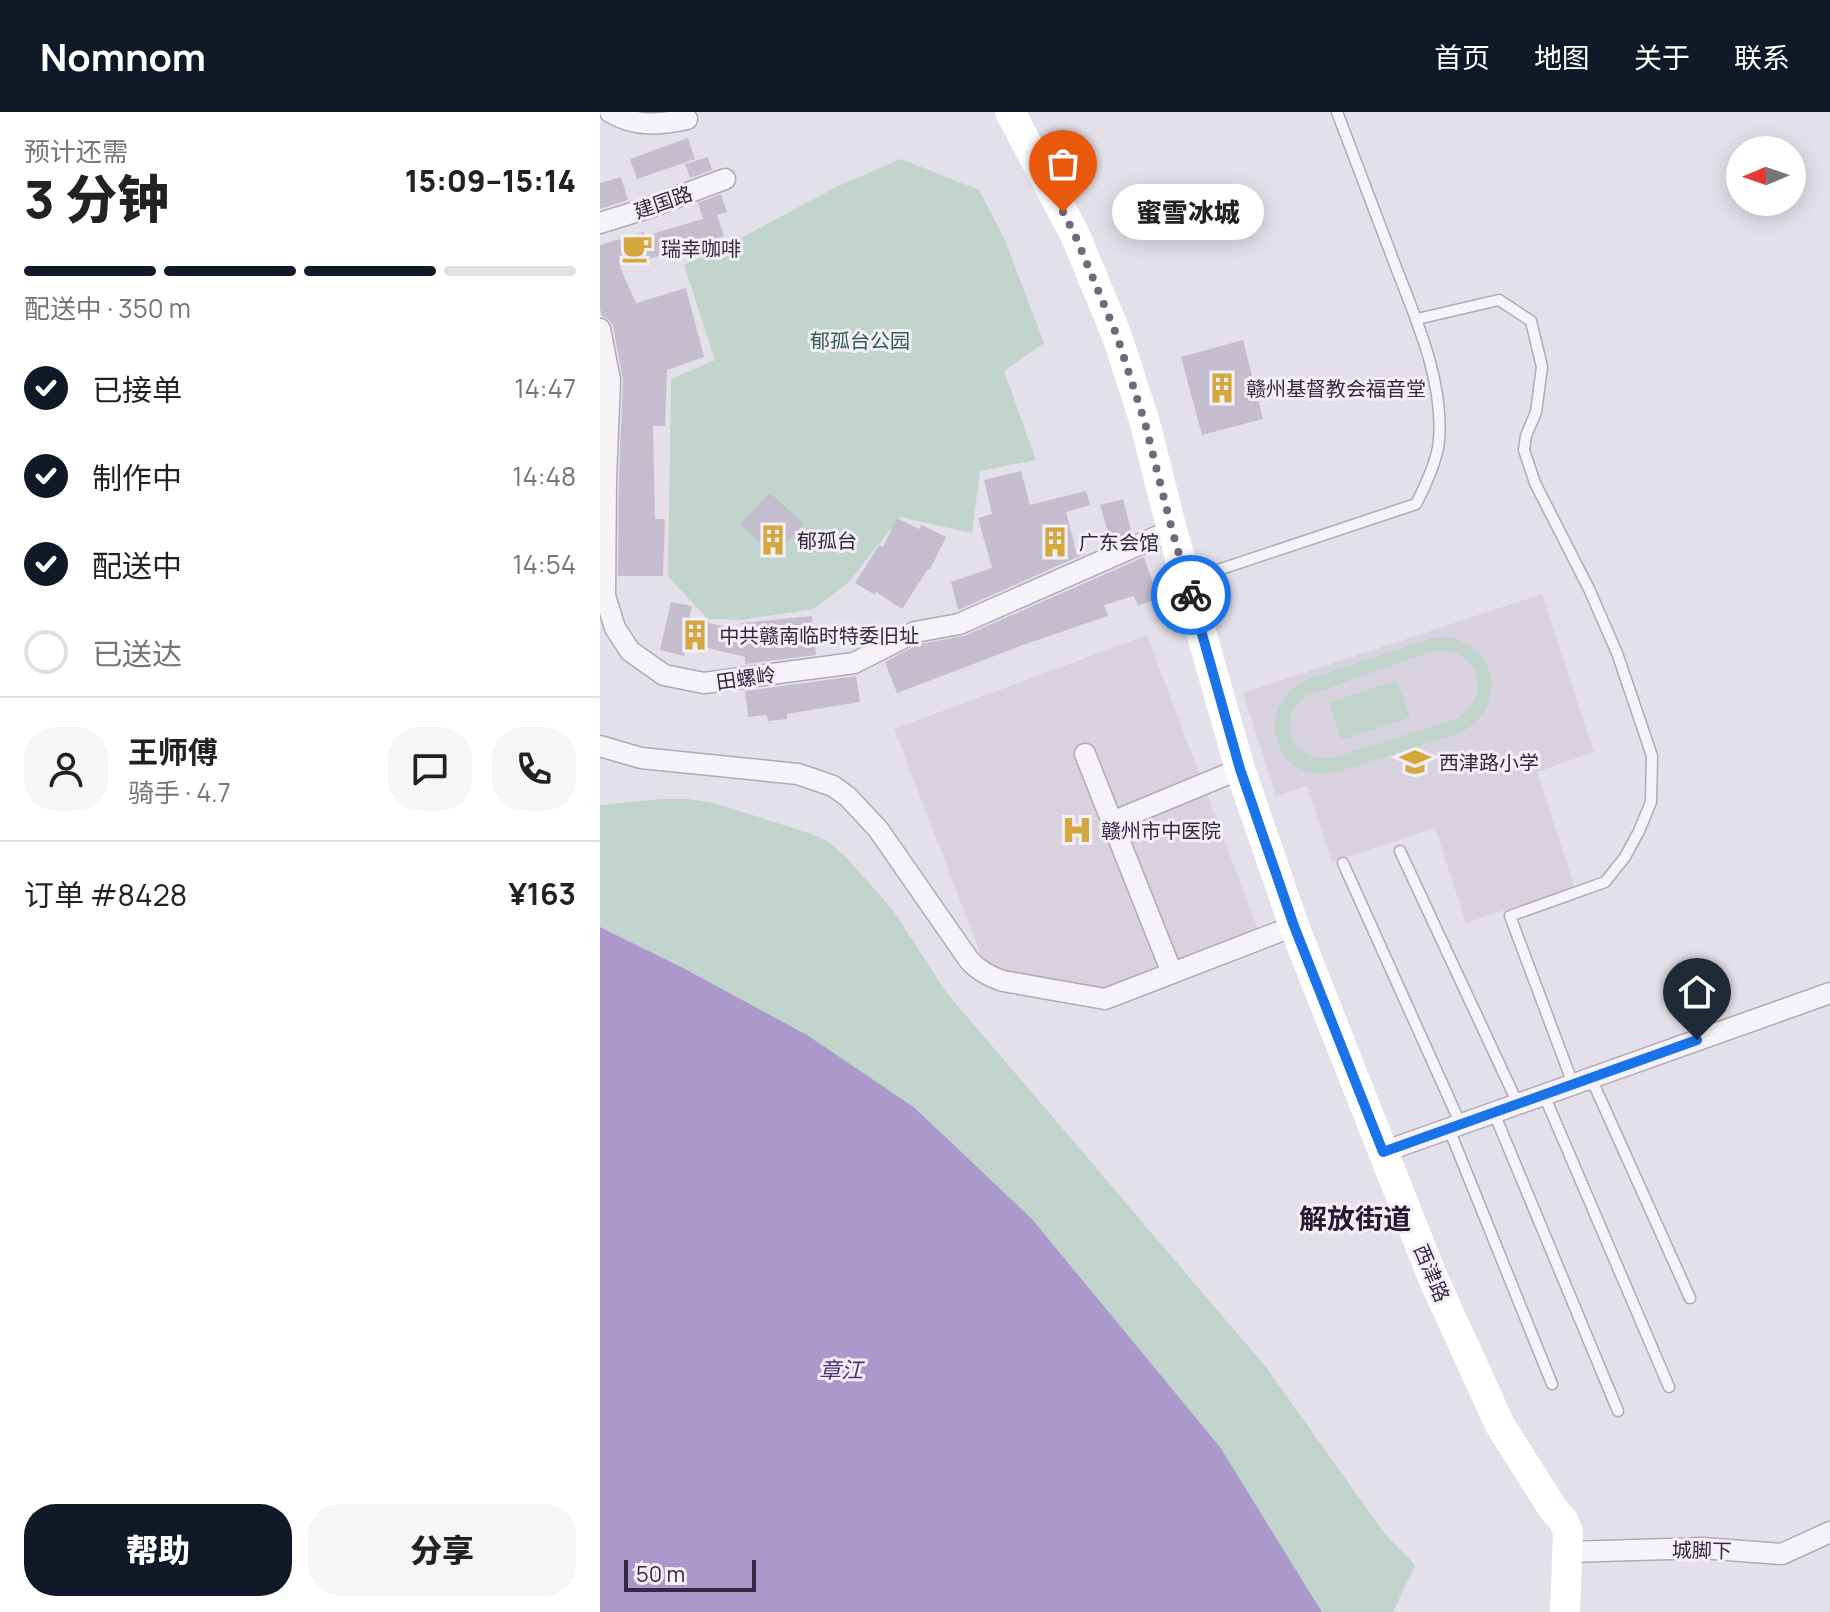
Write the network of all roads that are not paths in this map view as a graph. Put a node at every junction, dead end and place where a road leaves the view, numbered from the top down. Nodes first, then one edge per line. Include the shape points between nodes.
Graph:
1 (610, 112) edge
2 (1010, 112) edge
3 (1337, 112) edge
4 (687, 119) dead end
5 (725, 179) dead end
6 (600, 223) edge
7 (1417, 319) junction
8 (600, 329) edge
9 (1172, 530) junction
10 (1187, 580) junction
11 (600, 746) edge
12 (1085, 754) dead end
13 (1240, 769) junction
14 (1112, 822) junction
15 (1400, 851) dead end
16 (1343, 863) dead end
17 (1294, 926) junction
18 (1172, 973) junction
19 (1830, 993) edge
20 (1582, 1081) junction
21 (1544, 1095) junction
22 (1518, 1104) junction
23 (1494, 1113) junction
24 (1455, 1127) junction
25 (1383, 1152) junction
26 (1690, 1298) dead end
27 (1552, 1384) dead end
28 (1669, 1387) dead end
29 (1618, 1411) dead end
30 (1830, 1532) edge
31 (1568, 1552) junction
32 (1565, 1612) edge

1 - 4 street via 649,125
2 - 9 main road, 西津路 via 1075,235 1117,336
3 - 7 lane
5 - 6 street, 建国路
7 - 10 lane via 1437,397 1439,442 1416,504
7 - 20 lane via 1499,300 1531,321 1542,367 1524,450 1617,653 1652,756 1651,802 1625,857 1605,882 1510,916
8 - 9 street, 田螺岭 via 610,380 605,596 615,628 630,651 664,675 704,683 854,663 915,632 959,624
9 - 10 main road, 西津路
10 - 13 main road, 西津路
11 - 18 street via 641,758 798,774 833,786 878,829 969,960 989,976 1105,999
12 - 14 street
13 - 14 street
13 - 17 main road, 西津路
14 - 18 street
15 - 22 lane
16 - 24 lane
17 - 18 street
17 - 25 main road, 西津路
19 - 20 street
20 - 21 street
20 - 26 lane
21 - 22 street
21 - 28 lane
22 - 23 street
23 - 24 street
23 - 29 lane
24 - 25 street
24 - 27 lane
25 - 31 main road, 西津路 via 1500,1425 1563,1520
30 - 31 street, 城脚下 via 1782,1554 1702,1548
31 - 32 main road, 西津路

